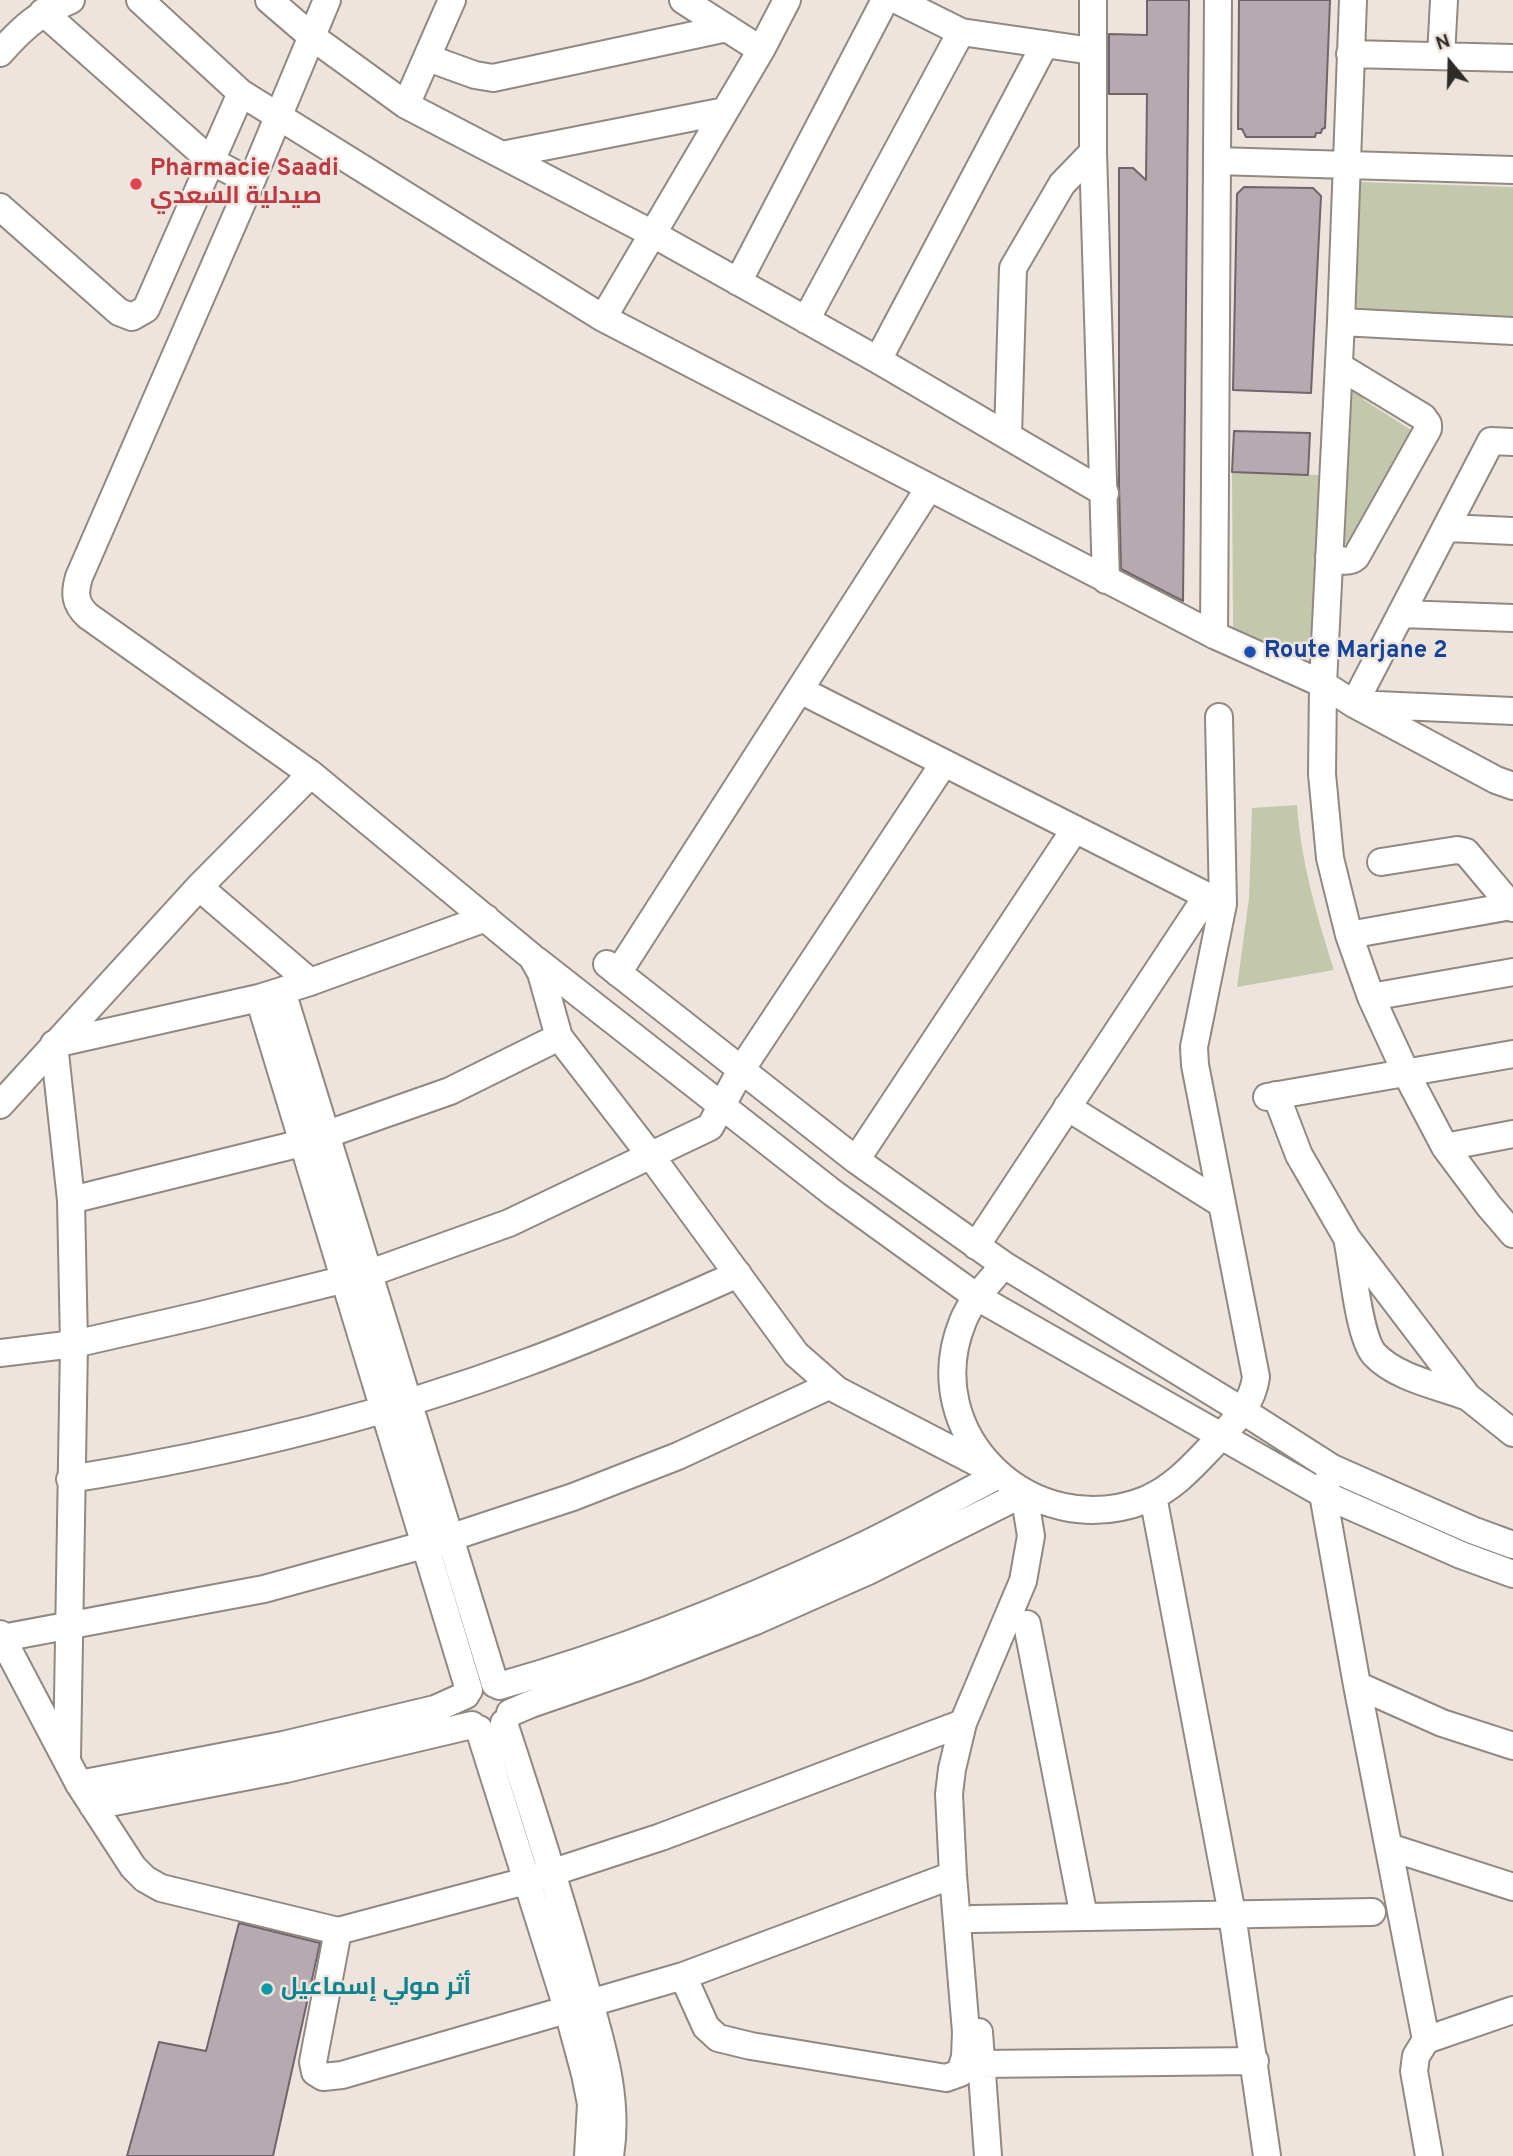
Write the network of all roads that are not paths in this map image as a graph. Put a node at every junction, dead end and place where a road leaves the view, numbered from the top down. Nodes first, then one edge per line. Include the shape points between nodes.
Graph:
1 (71, 0) edge
2 (140, 0) edge
3 (269, 0) edge
4 (327, 0) edge
5 (452, 0) edge
6 (683, 0) edge
7 (787, 0) edge
8 (885, 0) edge
9 (897, 0) edge
10 (1093, 0) edge
11 (1218, 0) edge
12 (1353, 0) edge
13 (1444, 0) edge
14 (43, 12) junction
15 (727, 28) junction
16 (961, 32) junction
17 (311, 36) junction
18 (1045, 44) junction
19 (761, 50) junction
20 (1092, 51) junction
21 (0, 53) edge
22 (1350, 54) junction
23 (1441, 56) junction
24 (428, 58) junction
25 (1513, 58) edge
26 (241, 93) junction
27 (406, 105) junction
28 (725, 111) junction
29 (278, 117) junction
30 (1093, 152) junction
31 (502, 155) junction
32 (211, 161) junction
33 (1217, 161) junction
34 (1347, 164) junction
35 (1513, 170) edge
36 (251, 182) junction
37 (0, 207) edge
38 (653, 234) junction
39 (738, 282) junction
40 (603, 318) junction
41 (806, 320) junction
42 (1341, 322) junction
43 (1513, 331) edge
44 (878, 360) junction
45 (1339, 366) junction
46 (1008, 435) junction
47 (1513, 442) edge
48 (929, 488) junction
49 (1105, 493) junction
50 (1448, 528) junction
51 (1513, 531) edge
52 (1329, 556) junction
53 (1106, 580) junction
54 (1401, 614) junction
55 (1513, 618) edge
56 (1214, 635) junction
57 (1322, 684) junction
58 (800, 690) junction
59 (1354, 704) junction
60 (1513, 710) edge
61 (1219, 717) dead end
62 (944, 762) junction
63 (311, 774) junction
64 (1513, 786) edge
65 (1075, 829) junction
66 (1381, 862) dead end
67 (199, 887) junction
68 (1215, 900) junction
69 (1512, 907) edge
70 (486, 918) junction
71 (1349, 934) junction
72 (532, 957) junction
73 (1513, 972) edge
74 (310, 982) junction
75 (270, 995) junction
76 (1371, 997) junction
77 (559, 1037) junction
78 (54, 1044) junction
79 (1513, 1054) edge
80 (741, 1070) junction
81 (1406, 1073) junction
82 (0, 1105) edge
83 (722, 1107) junction
84 (1067, 1107) junction
85 (328, 1134) junction
86 (1513, 1134) edge
87 (302, 1143) junction
88 (1445, 1147) junction
89 (651, 1156) junction
90 (856, 1160) junction
91 (71, 1200) junction
92 (1222, 1204) junction
93 (1501, 1204) edge
94 (1513, 1234) edge
95 (1347, 1238) junction
96 (976, 1246) junction
97 (1004, 1265) junction
98 (370, 1273) junction
99 (738, 1274) junction
100 (344, 1281) junction
101 (977, 1297) junction
102 (74, 1343) junction
103 (0, 1353) edge
104 (831, 1385) junction
105 (1468, 1396) junction
106 (396, 1406) junction
107 (1243, 1411) junction
108 (1513, 1433) edge
109 (1221, 1437) junction
110 (1332, 1468) junction
111 (997, 1474) junction
112 (70, 1479) junction
113 (1024, 1493) junction
114 (1322, 1494) junction
115 (1153, 1496) junction
116 (449, 1538) junction
117 (424, 1545) junction
118 (1513, 1545) edge
119 (1513, 1574) edge
120 (1027, 1624) dead end
121 (70, 1625) junction
122 (1, 1636) edge
123 (497, 1685) junction
124 (1357, 1685) junction
125 (468, 1693) junction
126 (992, 1693) dead end
127 (491, 1723) junction
128 (963, 1723) junction
129 (1513, 1746) edge
130 (80, 1785) junction
131 (1389, 1846) junction
132 (554, 1872) junction
133 (953, 1875) junction
134 (526, 1881) junction
135 (1513, 1887) edge
136 (1372, 1912) dead end
137 (1232, 1914) junction
138 (1084, 1917) junction
139 (974, 1919) junction
140 (338, 1931) junction
141 (683, 1976) junction
142 (579, 2008) junction
143 (1513, 2010) edge
144 (1426, 2040) junction
145 (1255, 2061) junction
146 (981, 2064) junction
147 (601, 2144) edge
148 (988, 2156) edge
149 (1267, 2156) edge
150 (1429, 2156) edge

1 - 14 street
2 - 26 street
3 - 17 street
4 - 17 street
5 - 24 street
6 - 15 street
7 - 19 street
8 - 39 street
9 - 16 street
10 - 20 street
11 - 33 street
12 - 22 street
13 - 23 street
14 - 21 street
14 - 32 street
15 - 19 street
15 - 24 street via 493,78
16 - 18 street
16 - 41 street
17 - 27 street
17 - 29 street
18 - 20 street
18 - 44 street
19 - 28 street
20 - 30 street
22 - 23 street
22 - 34 street
23 - 25 street
24 - 27 street
26 - 29 street
26 - 32 street
27 - 31 street
28 - 31 street
28 - 38 street
29 - 36 street
29 - 40 street
30 - 46 street via 1062,184 1013,268
30 - 49 street
31 - 38 street
32 - 36 street
32 - 37 street via 146,309 132,317 119,312
33 - 34 street
33 - 56 street
34 - 35 street
34 - 42 street
36 - 63 street via 75,591 80,609 88,616
38 - 39 street
38 - 40 street
39 - 41 street
40 - 48 street
41 - 44 street
42 - 43 street
42 - 45 street
44 - 46 street
45 - 52 street
45 - 52 street via 1423,417 1428,429 1356,557 1344,561
46 - 49 street
47 - 50 street via 1492,441
48 - 53 street
48 - 58 street
49 - 53 street
50 - 51 street
50 - 54 street
52 - 57 street
53 - 56 street
54 - 55 street
54 - 59 street
56 - 57 street
57 - 59 street
57 - 71 street via 1323,807
58 - 62 street
58 - 80 street via 612,968
59 - 60 street
59 - 64 street
61 - 68 street
62 - 65 street
62 - 80 street
63 - 67 street
63 - 70 street
65 - 68 street
65 - 90 street
66 - 69 street via 1466,852
67 - 74 street
67 - 78 street
68 - 84 street
68 - 92 street via 1194,1048
69 - 71 street
70 - 72 street
70 - 74 street
71 - 76 street
72 - 77 street
72 - 83 street
73 - 76 street
74 - 75 street
75 - 78 street
75 - 85 street
75 - 87 street
76 - 81 street
77 - 85 street via 450,1091
77 - 89 street
78 - 82 street
78 - 91 street
79 - 81 street
80 - 83 street
80 - 90 street
81 - 88 street
81 - 95 street via 1272,1096 1299,1155
83 - 89 street via 710,1127
83 - 101 street
84 - 92 street
84 - 96 street
85 - 87 street
85 - 98 street
86 - 88 street
87 - 91 street
87 - 100 street
88 - 93 street
89 - 98 street via 509,1223
89 - 99 street
90 - 96 street
91 - 102 street
92 - 107 street via 1255,1377 1254,1391
93 - 94 street
95 - 105 street
95 - 105 street via 1365,1334 1374,1354 1409,1376
96 - 97 street
97 - 101 street
97 - 107 street
98 - 100 street
98 - 106 street
99 - 104 street via 796,1354
99 - 106 street via 526,1363
100 - 102 street
100 - 106 street
101 - 109 street
101 - 111 street via 956,1343 954,1390 967,1434
102 - 103 street
102 - 112 street
104 - 111 street
104 - 116 street via 678,1456
105 - 108 street
106 - 112 street via 168,1463
106 - 116 street
106 - 117 street
107 - 109 street
107 - 110 street
109 - 114 street
109 - 115 street via 1188,1472
110 - 114 street
110 - 118 street
111 - 113 street
111 - 123 street via 854,1550 742,1600 635,1642
112 - 121 street
113 - 115 street via 1080,1510 1127,1506
113 - 127 street via 753,1622 531,1703
113 - 128 street via 1031,1536 1023,1581
114 - 119 street
114 - 124 street
115 - 137 street
116 - 117 street
116 - 123 street
117 - 121 street via 264,1589
117 - 125 street
120 - 138 street
121 - 122 street
121 - 130 street
122 - 130 street
123 - 125 street via 481,1683
123 - 127 street via 510,1698
124 - 129 street via 1442,1723
124 - 131 street
125 - 127 street via 464,1715
125 - 130 street via 435,1709
126 - 139 street via 967,1782
127 - 130 street via 286,1769
127 - 132 street
127 - 134 street
128 - 132 street via 662,1837
128 - 133 street via 949,1794
130 - 140 street via 145,1879 161,1888
131 - 135 street
131 - 144 street
132 - 134 street
132 - 142 street
133 - 141 street
133 - 141 street via 966,2032 963,2068 953,2076 718,2038 706,2027
134 - 140 street
134 - 142 street
136 - 137 street
137 - 138 street
137 - 145 street
138 - 139 street
139 - 146 street
140 - 142 street via 313,2062 320,2077 342,2075
141 - 142 street
142 - 147 street via 610,2082
143 - 144 street
144 - 150 street via 1416,2056 1414,2071
145 - 146 street
145 - 149 street
146 - 148 street

